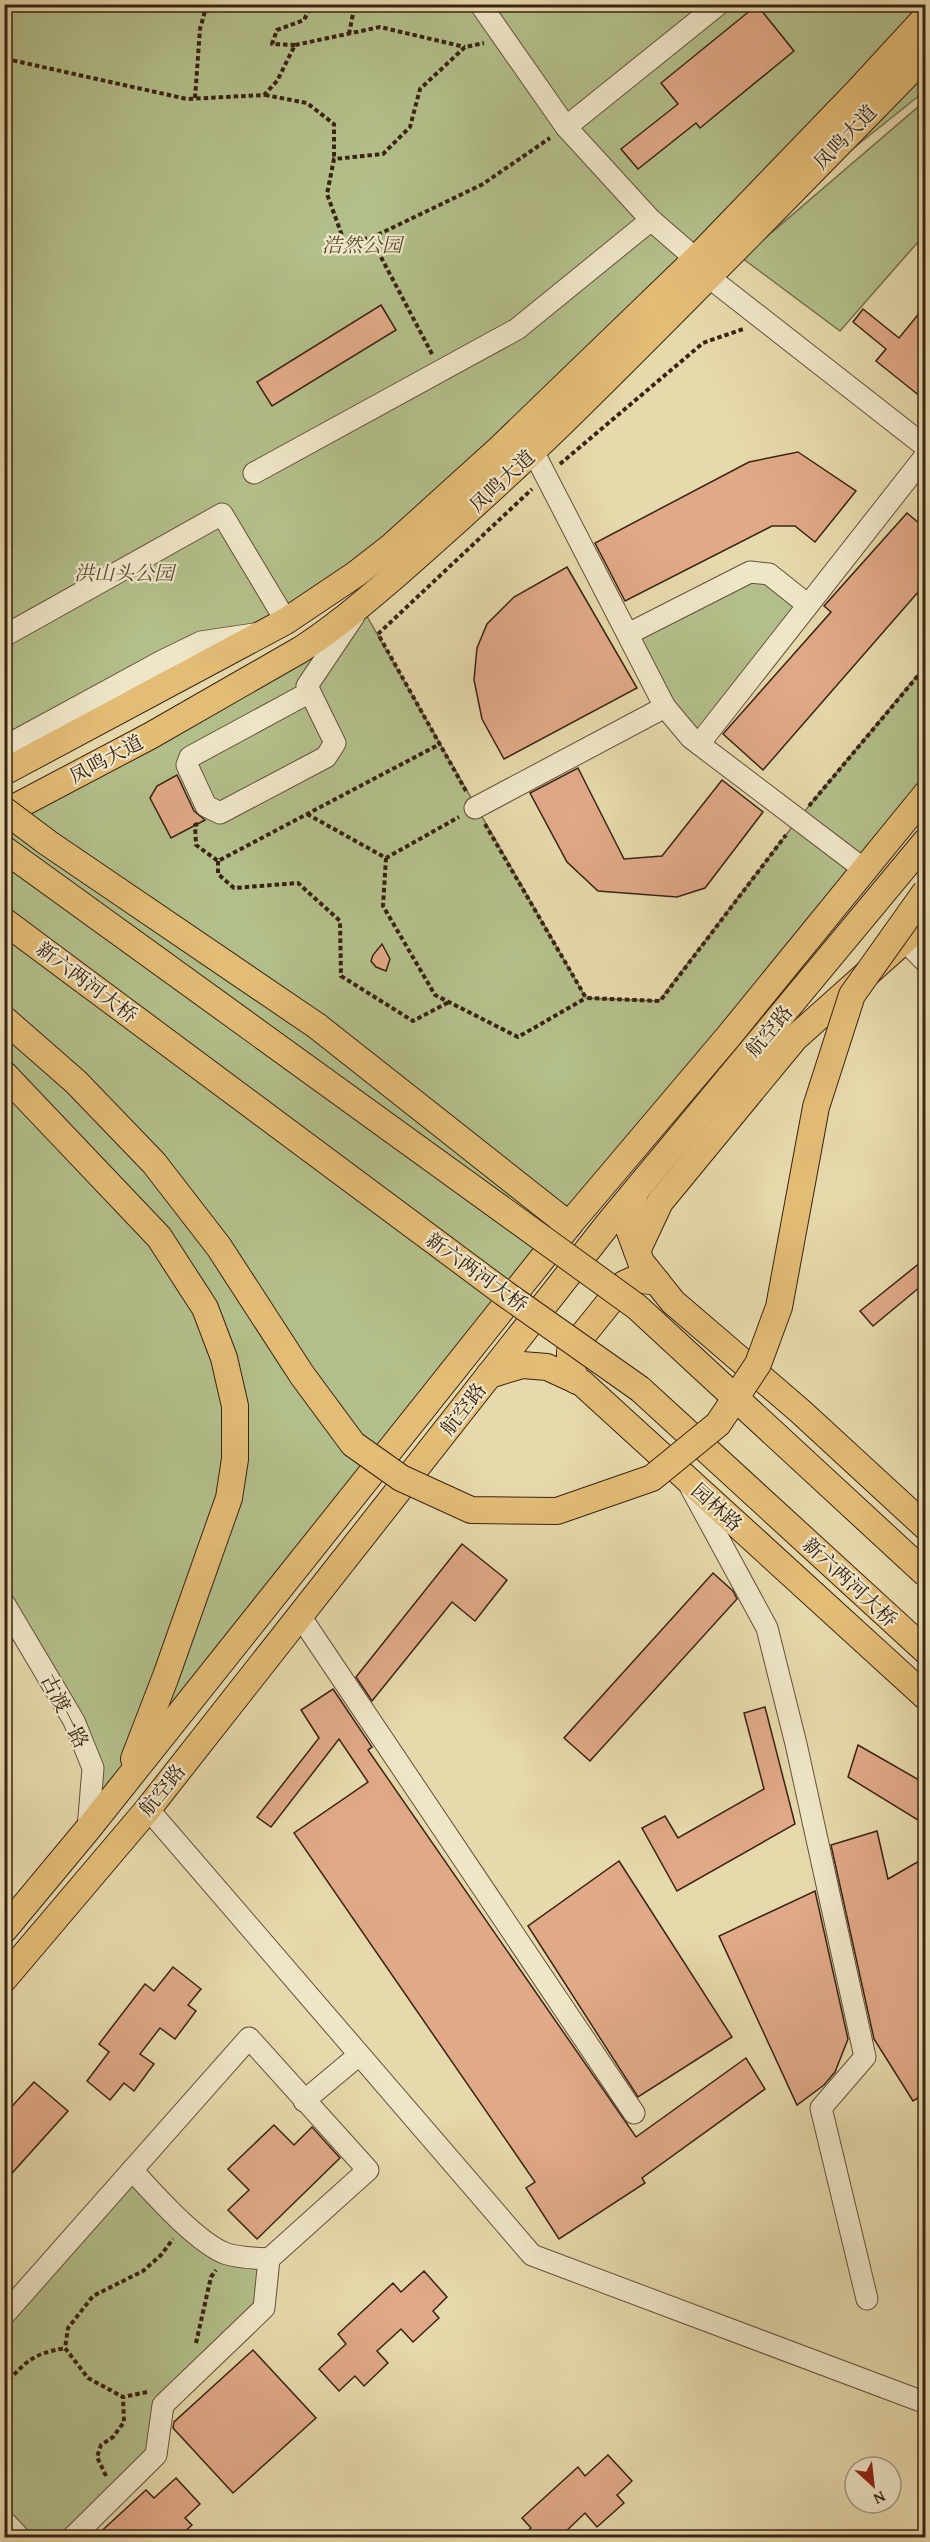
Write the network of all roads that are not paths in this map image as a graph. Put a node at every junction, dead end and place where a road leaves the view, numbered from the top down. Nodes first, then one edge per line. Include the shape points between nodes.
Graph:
1 (480, 4) edge
2 (719, 4) edge
3 (926, 17) edge
4 (926, 55) edge
5 (566, 127) junction
6 (651, 220) junction
7 (703, 268) junction
8 (926, 447) edge
9 (533, 451) junction
10 (926, 455) edge
11 (254, 473) dead end
12 (808, 605) junction
13 (361, 606) junction
14 (275, 626) junction
15 (628, 634) junction
16 (4, 636) edge
17 (310, 692) junction
18 (665, 707) junction
19 (699, 744) junction
20 (4, 747) edge
21 (4, 772) edge
22 (926, 794) edge
23 (475, 808) road end
24 (4, 812) edge
25 (926, 841) edge
26 (4, 849) edge
27 (865, 870) junction
28 (926, 891) edge
29 (4, 921) edge
30 (926, 921) edge
31 (904, 940) junction
32 (926, 962) edge
33 (4, 1019) edge
34 (4, 1074) edge
35 (637, 1190) junction
36 (569, 1225) junction
37 (637, 1251) junction
38 (657, 1282) junction
39 (489, 1376) junction
40 (577, 1382) junction
41 (687, 1479) junction
42 (926, 1527) edge
43 (926, 1574) edge
44 (4, 1603) edge
45 (300, 1616) junction
46 (926, 1651) edge
47 (926, 1697) edge
48 (124, 1784) junction
49 (147, 1809) junction
50 (88, 1829) junction
51 (4, 1930) edge
52 (4, 1979) edge
53 (359, 2055) junction
54 (304, 2101) junction
55 (633, 2114) dead end
56 (132, 2170) junction
57 (269, 2259) junction
58 (867, 2299) dead end
59 (4, 2315) edge
60 (926, 2403) edge
61 (4, 2522) edge
62 (20, 2538) edge
63 (72, 2538) edge

1 - 5 street
2 - 5 street
3 - 7 main road, 凤鸣大道
4 - 7 main road, 凤鸣大道
5 - 6 street
6 - 7 street
6 - 11 street via 517,329
7 - 8 street
7 - 9 main road, 凤鸣大道
7 - 14 main road, 凤鸣大道 via 392,546
9 - 13 main road, 凤鸣大道
9 - 15 street
10 - 12 street
12 - 15 street via 770,573 750,572
12 - 19 street
13 - 17 street via 307,686
13 - 24 main road, 凤鸣大道 via 300,650 150,736
14 - 16 street via 222,514
14 - 20 street via 201,642
14 - 21 main road, 凤鸣大道
15 - 18 street
17 - 17 street via 335,743 326,757 220,813 206,806 188,765 190,757
18 - 19 street
18 - 23 street
19 - 27 street
22 - 27 main road, 航空路
24 - 36 main road, bridge via 317,1026
25 - 35 main road, 航空路
26 - 43 main road, bridge via 637,1307
27 - 36 main road, 航空路
28 - 33 main road, bridge via 852,995 816,1107 778,1307 758,1364 718,1424 652,1478 557,1511 471,1510 401,1478 353,1444 302,1375 219,1247 154,1163 76,1082
29 - 46 main road, 新六两河大桥, bridge via 504,1293 640,1389
30 - 31 main road
31 - 32 street
31 - 37 main road via 795,1038 660,1202
34 - 48 main road via 159,1237 205,1308 224,1358 235,1406 236,1459 229,1498
35 - 37 main road via 626,1221
35 - 39 main road, 航空路
36 - 48 main road, 航空路
37 - 38 main road
38 - 40 main road via 635,1279 624,1284 570,1351 570,1365
38 - 42 main road via 672,1302 800,1411
39 - 40 main road, 园林路 via 522,1365 547,1367
39 - 45 main road, 航空路
40 - 41 main road, 园林路
41 - 47 main road, 园林路
41 - 58 street via 767,1628 865,2057 821,2108
44 - 50 street, 古渡一路 via 74,1720 93,1768
45 - 49 main road, 航空路
45 - 55 street
48 - 50 main road, 航空路
49 - 52 main road, 航空路
49 - 53 street
50 - 51 main road, 航空路
53 - 54 street
53 - 60 street via 532,2255
54 - 56 street via 249,2038
54 - 57 street via 368,2170
56 - 57 street via 196,2234 227,2254
56 - 59 street
57 - 63 street via 264,2308 163,2405 156,2455
61 - 62 street

